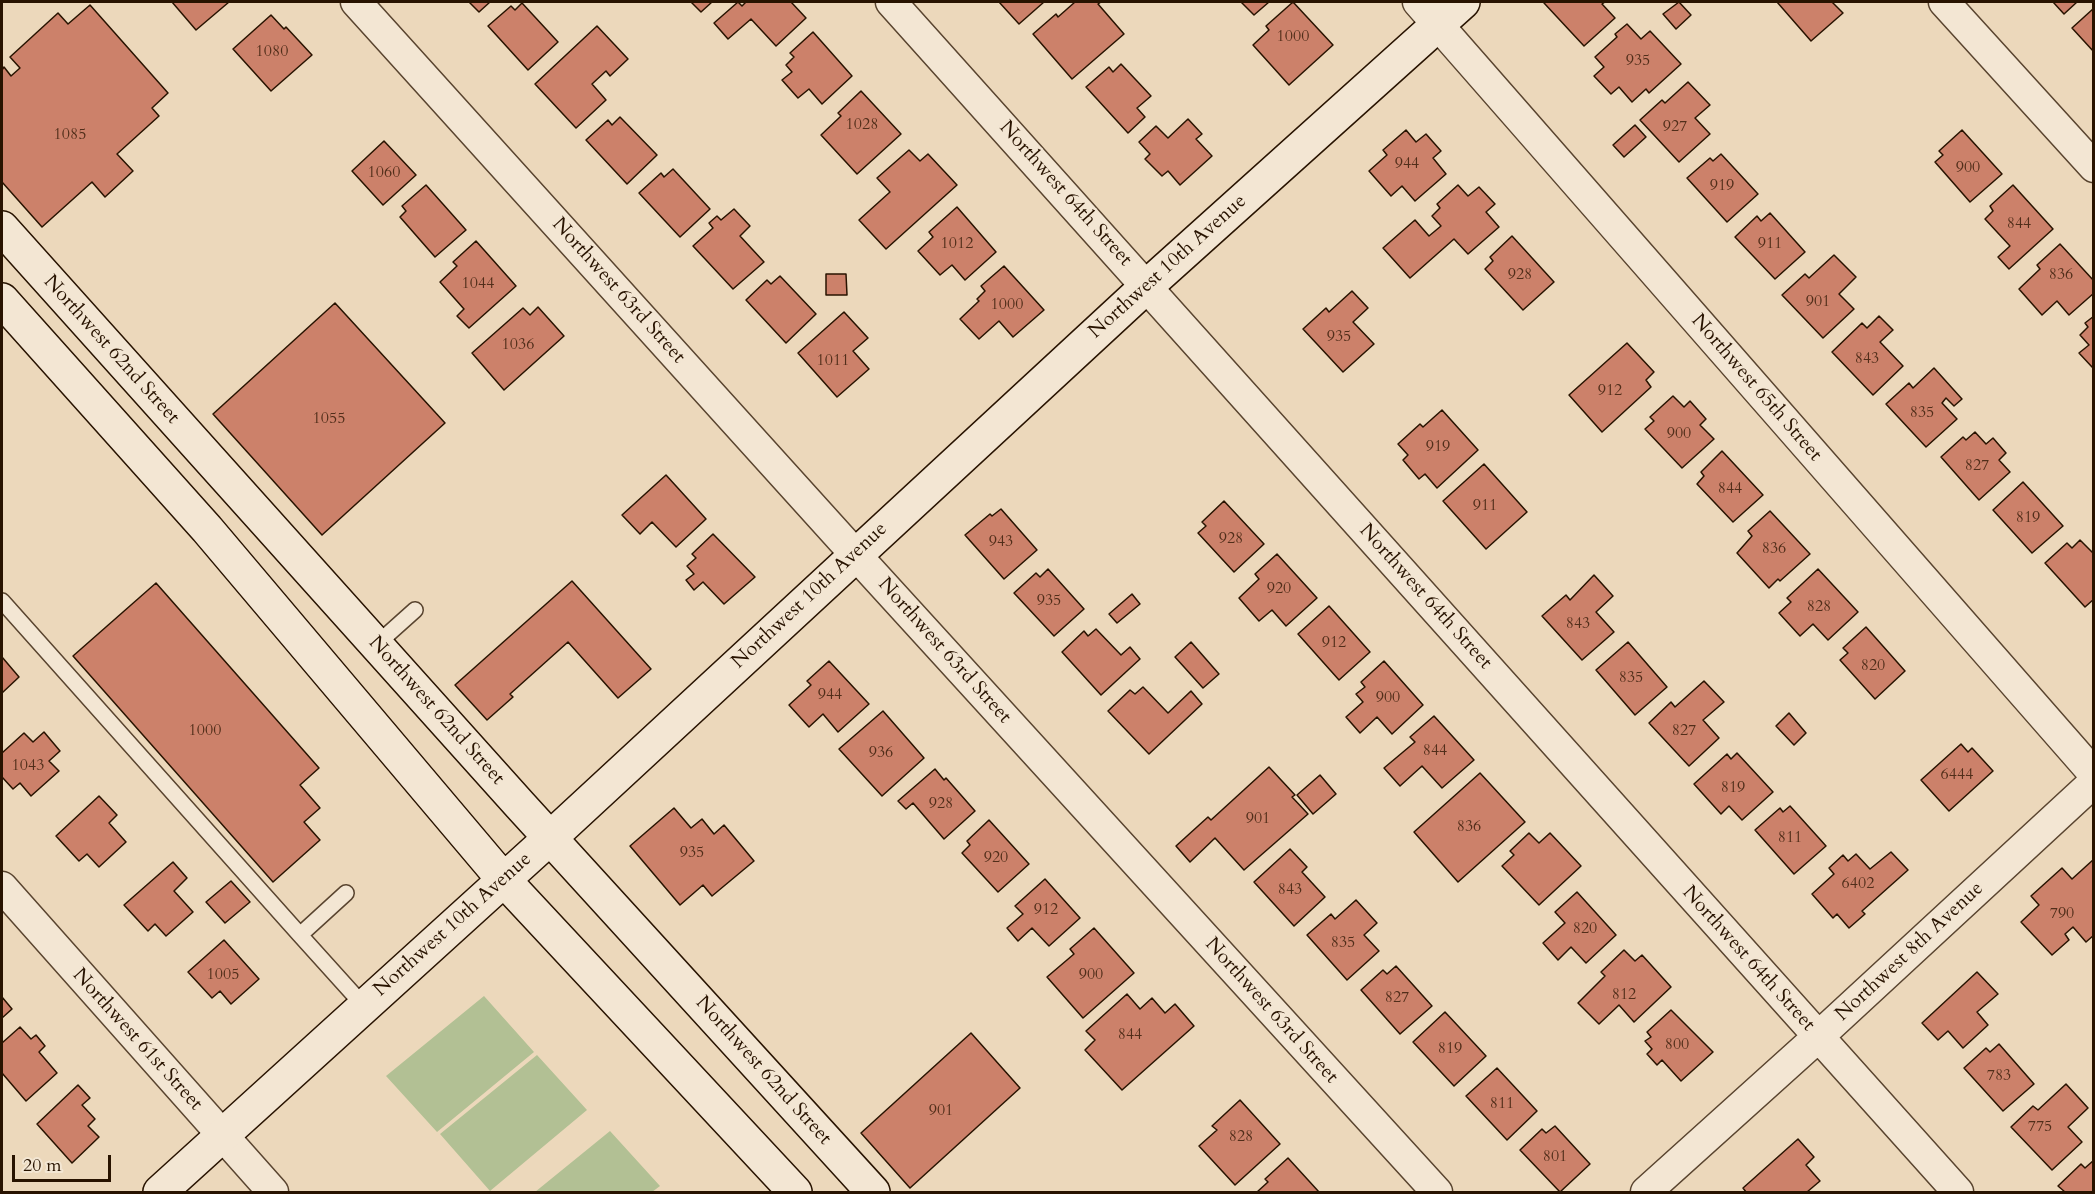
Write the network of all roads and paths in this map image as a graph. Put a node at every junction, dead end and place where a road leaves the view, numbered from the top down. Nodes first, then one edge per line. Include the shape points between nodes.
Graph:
1 (356, 2) edge
2 (891, 2) edge
3 (1463, 2) edge
4 (1944, 2) edge
5 (1429, 13) edge
6 (2094, 167) edge
7 (2, 228) edge
8 (1147, 286) junction
9 (2, 300) edge
10 (855, 554) junction
11 (2, 601) edge
12 (415, 610) dead end
13 (377, 644) junction
14 (2094, 774) edge
15 (2094, 782) edge
16 (550, 838) junction
17 (503, 879) junction
18 (2, 887) edge
19 (346, 893) dead end
20 (300, 935) junction
21 (364, 1006) junction
22 (1818, 1037) junction
23 (222, 1136) junction
24 (160, 1192) edge
25 (273, 1192) edge
26 (795, 1192) edge
27 (873, 1192) edge
28 (1437, 1192) edge
29 (1646, 1192) edge
30 (1958, 1192) edge

1 - 10 street, Northwest 63rd Street
2 - 8 street, Northwest 64th Street
3 - 5 main road, Northwest 10th Avenue
4 - 6 street
5 - 8 main road, Northwest 10th Avenue
5 - 14 street, Northwest 65th Street
7 - 13 main road, Northwest 62nd Street
8 - 10 main road, Northwest 10th Avenue
8 - 22 street, Northwest 64th Street
9 - 17 main road via 207,529
10 - 16 main road, Northwest 10th Avenue
10 - 28 street, Northwest 63rd Street
11 - 20 lane
12 - 13 lane
13 - 16 main road, Northwest 62nd Street
15 - 22 street, Northwest 8th Avenue
16 - 17 main road, Northwest 10th Avenue
16 - 27 main road, Northwest 62nd Street
17 - 21 main road, Northwest 10th Avenue
17 - 26 main road
18 - 23 street, Northwest 61st Street
19 - 20 lane
20 - 21 lane
21 - 23 main road, Northwest 10th Avenue
22 - 29 street, Northwest 8th Avenue
22 - 30 street, Northwest 64th Street
23 - 24 main road, Northwest 10th Avenue
23 - 25 street, Northwest 61st Street

